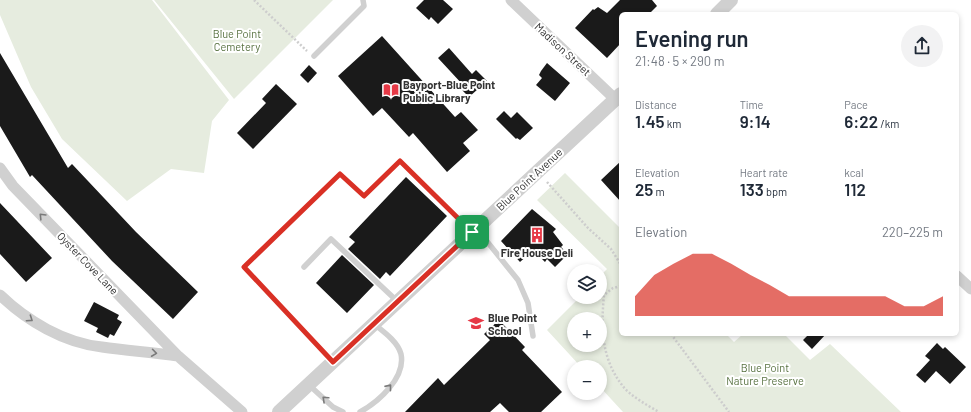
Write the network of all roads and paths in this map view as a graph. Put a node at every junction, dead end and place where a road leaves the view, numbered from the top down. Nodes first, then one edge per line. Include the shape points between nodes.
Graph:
1 (254, 0) edge
2 (369, 0) edge
3 (511, 0) edge
4 (731, 0) edge
5 (363, 3) edge
6 (719, 12) edge
7 (314, 56) joint
8 (618, 96) edge
9 (0, 168) edge
10 (537, 172) junction
11 (474, 230) junction
12 (619, 262) edge
13 (304, 267) dead end
14 (959, 278) edge
15 (619, 286) edge
16 (971, 289) edge
17 (0, 295) edge
18 (398, 302) junction
19 (374, 324) junction
20 (533, 336) dead end
21 (672, 336) edge
22 (178, 356) junction
23 (333, 362) junction
24 (309, 384) junction
25 (281, 411) edge
26 (242, 412) edge
27 (343, 412) edge
28 (360, 412) edge
29 (659, 412) edge
30 (729, 412) edge

1 - 7 path
2 - 5 lane
3 - 8 street, Madison Street
4 - 6 street
5 - 7 lane
8 - 10 street, Blue Point Avenue
22 -> 9 street, Oyster Cove Lane via 13,186
10 - 11 street, Blue Point Avenue
10 - 12 path via 588,228 611,249
11 - 18 street, Blue Point Avenue
11 - 20 lane via 518,280 528,303
11 - 23 lane via 400,161 364,196 340,174 244,267
13 - 18 lane via 331,239
14 - 16 street
15 - 29 path via 604,295 604,351 622,386
17 -> 22 street via 31,320 69,338 101,347
18 - 19 street, Blue Point Avenue
19 - 23 street, Blue Point Avenue
28 -> 19 lane via 390,388 401,370 401,354 392,340
21 - 30 path
22 - 26 street, Oyster Cove Lane
23 - 24 street, Blue Point Avenue
24 - 25 street, Blue Point Avenue
27 -> 24 lane via 333,407

